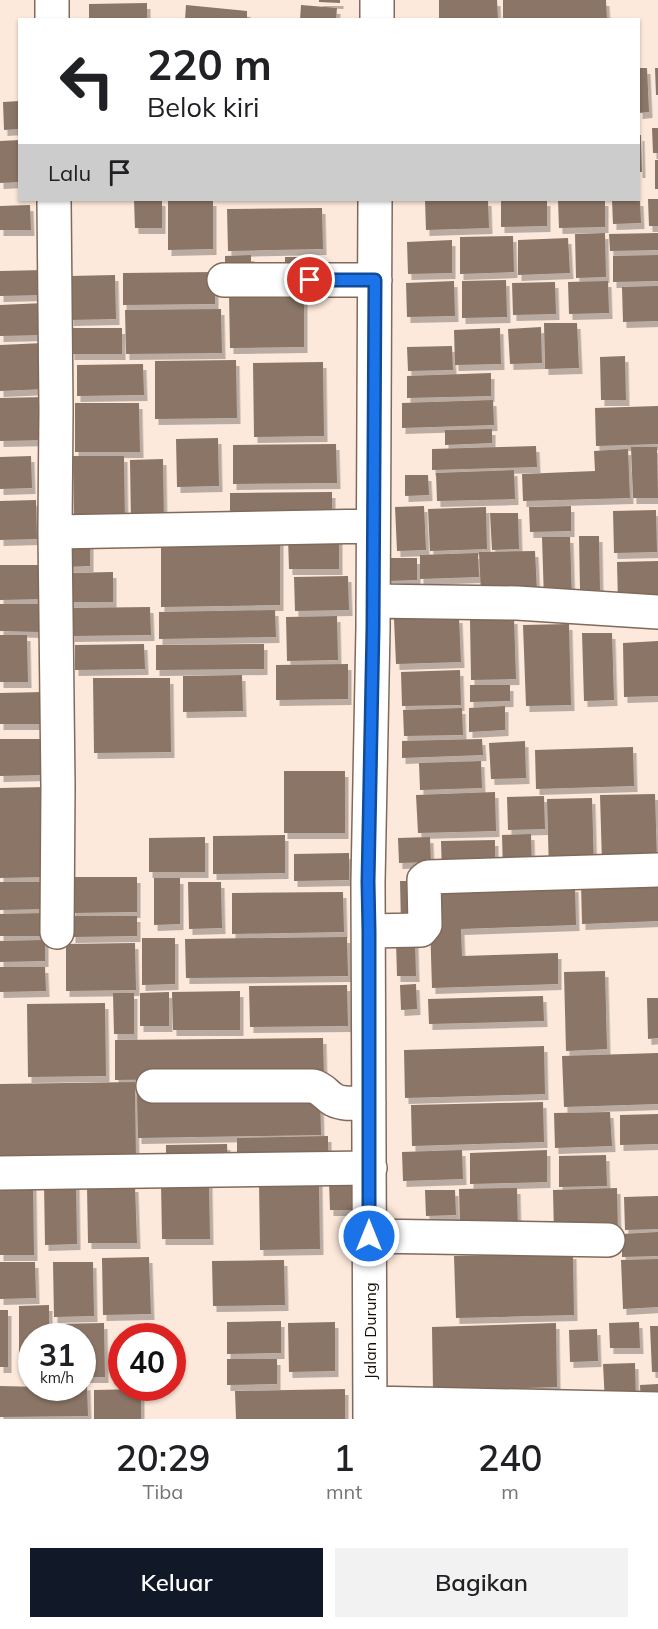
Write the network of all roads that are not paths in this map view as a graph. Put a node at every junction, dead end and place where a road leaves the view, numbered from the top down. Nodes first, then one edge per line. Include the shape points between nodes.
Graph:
1 (52, 0) edge
2 (377, 0) edge
3 (52, 18) edge
4 (377, 18) edge
5 (54, 201) edge
6 (375, 201) edge
7 (224, 280) dead end
8 (375, 280) junction
9 (373, 526) junction
10 (55, 532) junction
11 (373, 601) junction
12 (658, 612) edge
13 (658, 870) edge
14 (57, 932) dead end
15 (369, 932) junction
16 (153, 1086) dead end
17 (369, 1103) junction
18 (370, 1168) junction
19 (0, 1173) edge
20 (369, 1236) junction
21 (608, 1240) dead end
22 (658, 1409) edge
23 (370, 1411) edge

1 - 3 street
2 - 4 street
5 - 10 street
6 - 8 street, Jalan Durung
7 - 8 street
8 - 9 street, Jalan Durung
9 - 10 street
9 - 11 street, Jalan Durung
10 - 14 street
11 - 12 street via 517,603
11 - 15 street, Jalan Durung
13 - 15 street via 428,878 424,880 423,929
15 - 17 street, Jalan Durung
16 - 17 street via 313,1086 339,1101
17 - 18 street, Jalan Durung
18 - 19 street
18 - 20 street, Jalan Durung
20 - 21 street
20 - 23 street, Jalan Durung
22 - 23 street

